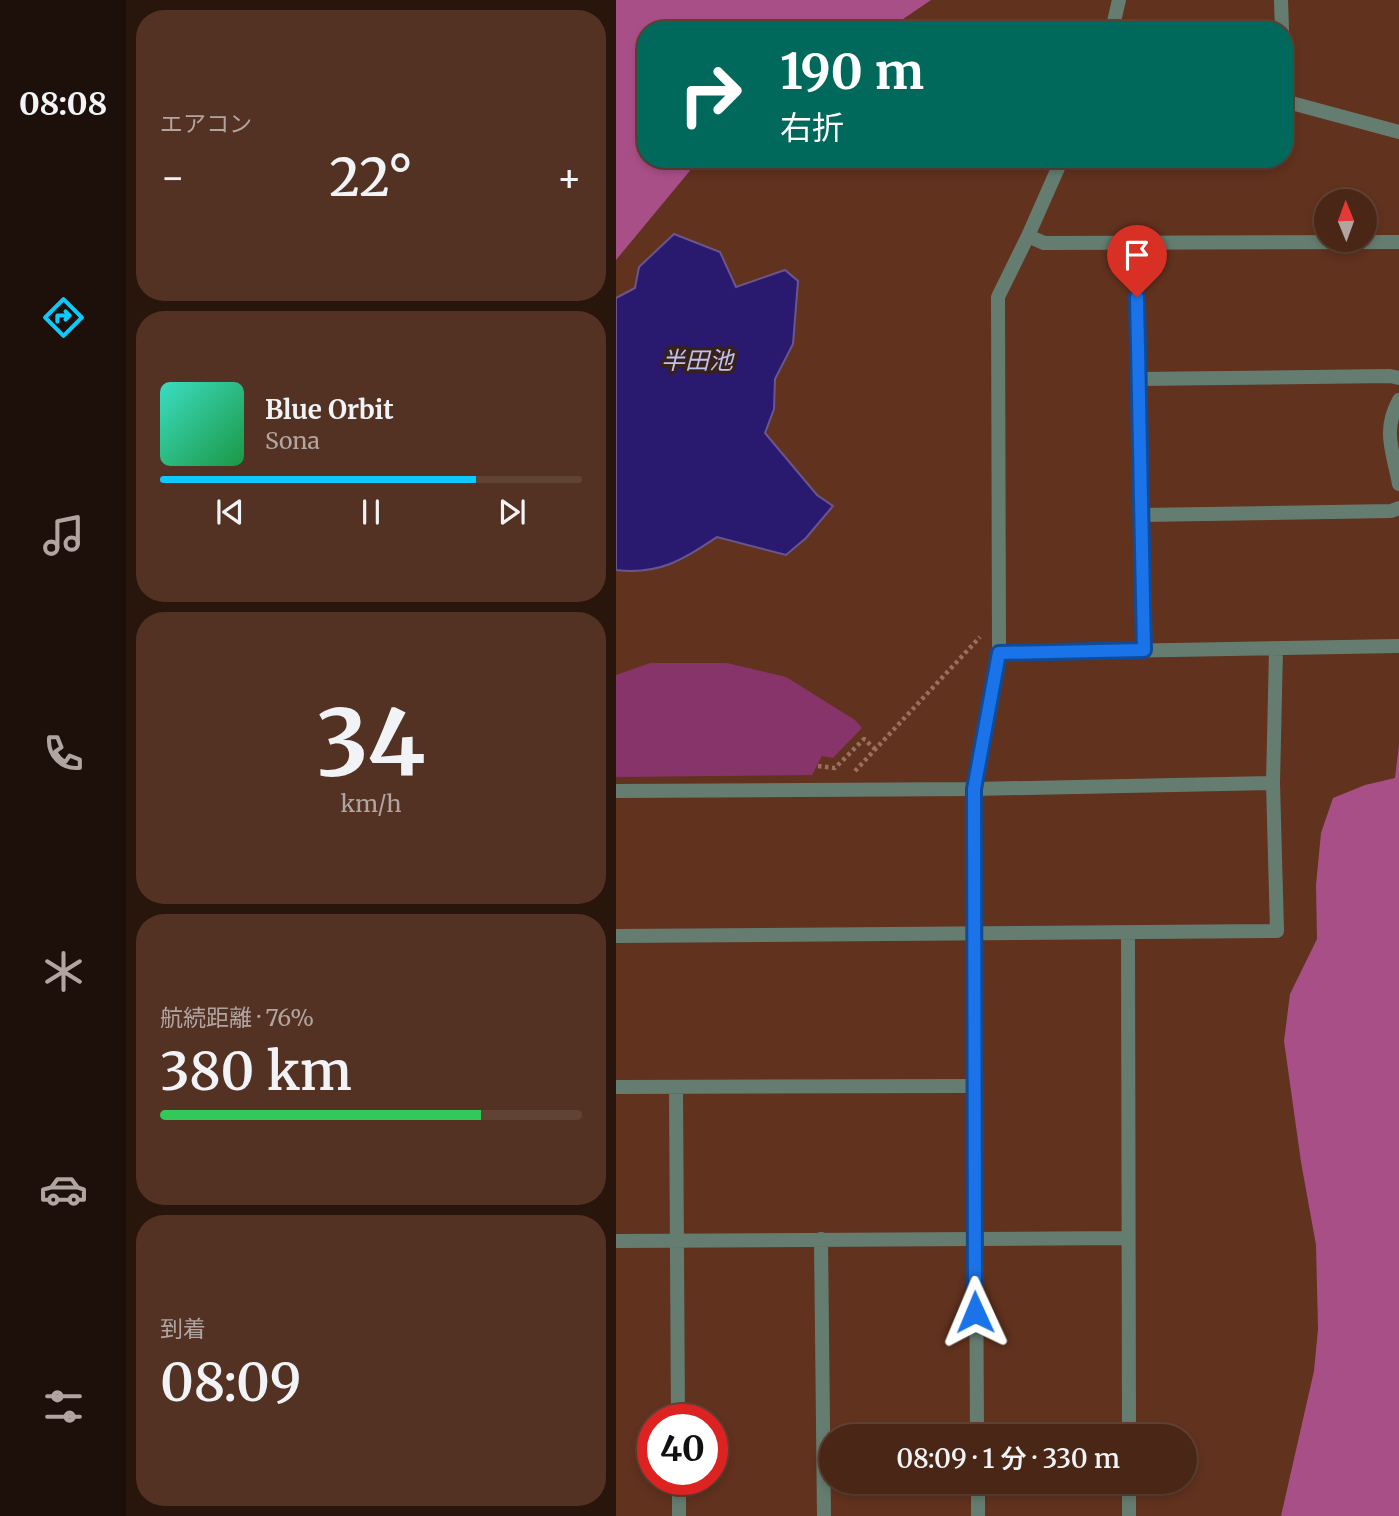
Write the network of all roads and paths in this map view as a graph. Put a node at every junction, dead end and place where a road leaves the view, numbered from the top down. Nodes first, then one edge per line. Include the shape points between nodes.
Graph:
1 (1119, 0) edge
2 (1281, 0) edge
3 (1114, 21) edge
4 (1282, 21) edge
5 (1293, 103) edge
6 (1399, 132) edge
7 (1058, 168) edge
8 (1028, 236) junction
9 (1399, 242) edge
10 (1137, 243) junction
11 (1399, 378) edge
12 (1137, 379) junction
13 (1399, 400) edge
14 (1399, 484) edge
15 (1399, 508) edge
16 (1141, 515) junction
17 (999, 617) junction
18 (1399, 646) edge
19 (1276, 649) junction
20 (1144, 650) junction
21 (999, 653) junction
22 (875, 749) junction
23 (818, 766) dead end
24 (1273, 783) junction
25 (837, 789) junction
26 (974, 789) junction
27 (616, 791) edge
28 (974, 934) junction
29 (1128, 934) junction
30 (616, 936) edge
31 (974, 1086) junction
32 (616, 1087) edge
33 (676, 1087) junction
34 (974, 1238) junction
35 (1127, 1238) junction
36 (821, 1239) junction
37 (677, 1240) junction
38 (616, 1241) edge
39 (678, 1404) edge
40 (977, 1424) edge
41 (1129, 1424) edge
42 (978, 1494) edge
43 (1129, 1494) edge
44 (679, 1495) edge
45 (679, 1516) edge
46 (824, 1516) edge
47 (978, 1516) edge
48 (1129, 1516) edge

1 - 3 street
2 - 4 street
5 - 6 street
7 - 8 street
8 - 10 street via 1044,243
8 - 17 street via 998,297
9 - 10 street
10 - 12 street
11 - 12 street
12 - 16 street
13 - 14 street via 1388,429
15 - 16 street
16 - 20 street
17 - 21 street
17 - 22 path
18 - 19 street
19 - 20 street
19 - 24 street
20 - 21 street
21 - 26 street
22 - 23 path via 864,739 835,768
22 - 25 path
24 - 26 street
24 - 29 street via 1277,931
25 - 26 street
25 - 27 street
26 - 28 street
28 - 29 street
28 - 30 street
28 - 31 street
29 - 35 street
31 - 33 street
31 - 34 street
32 - 33 street
33 - 37 street
34 - 35 street
34 - 36 street
34 - 40 street
35 - 41 street
36 - 37 street
36 - 46 street
37 - 38 street
37 - 39 street
42 - 47 street
43 - 48 street
44 - 45 street

